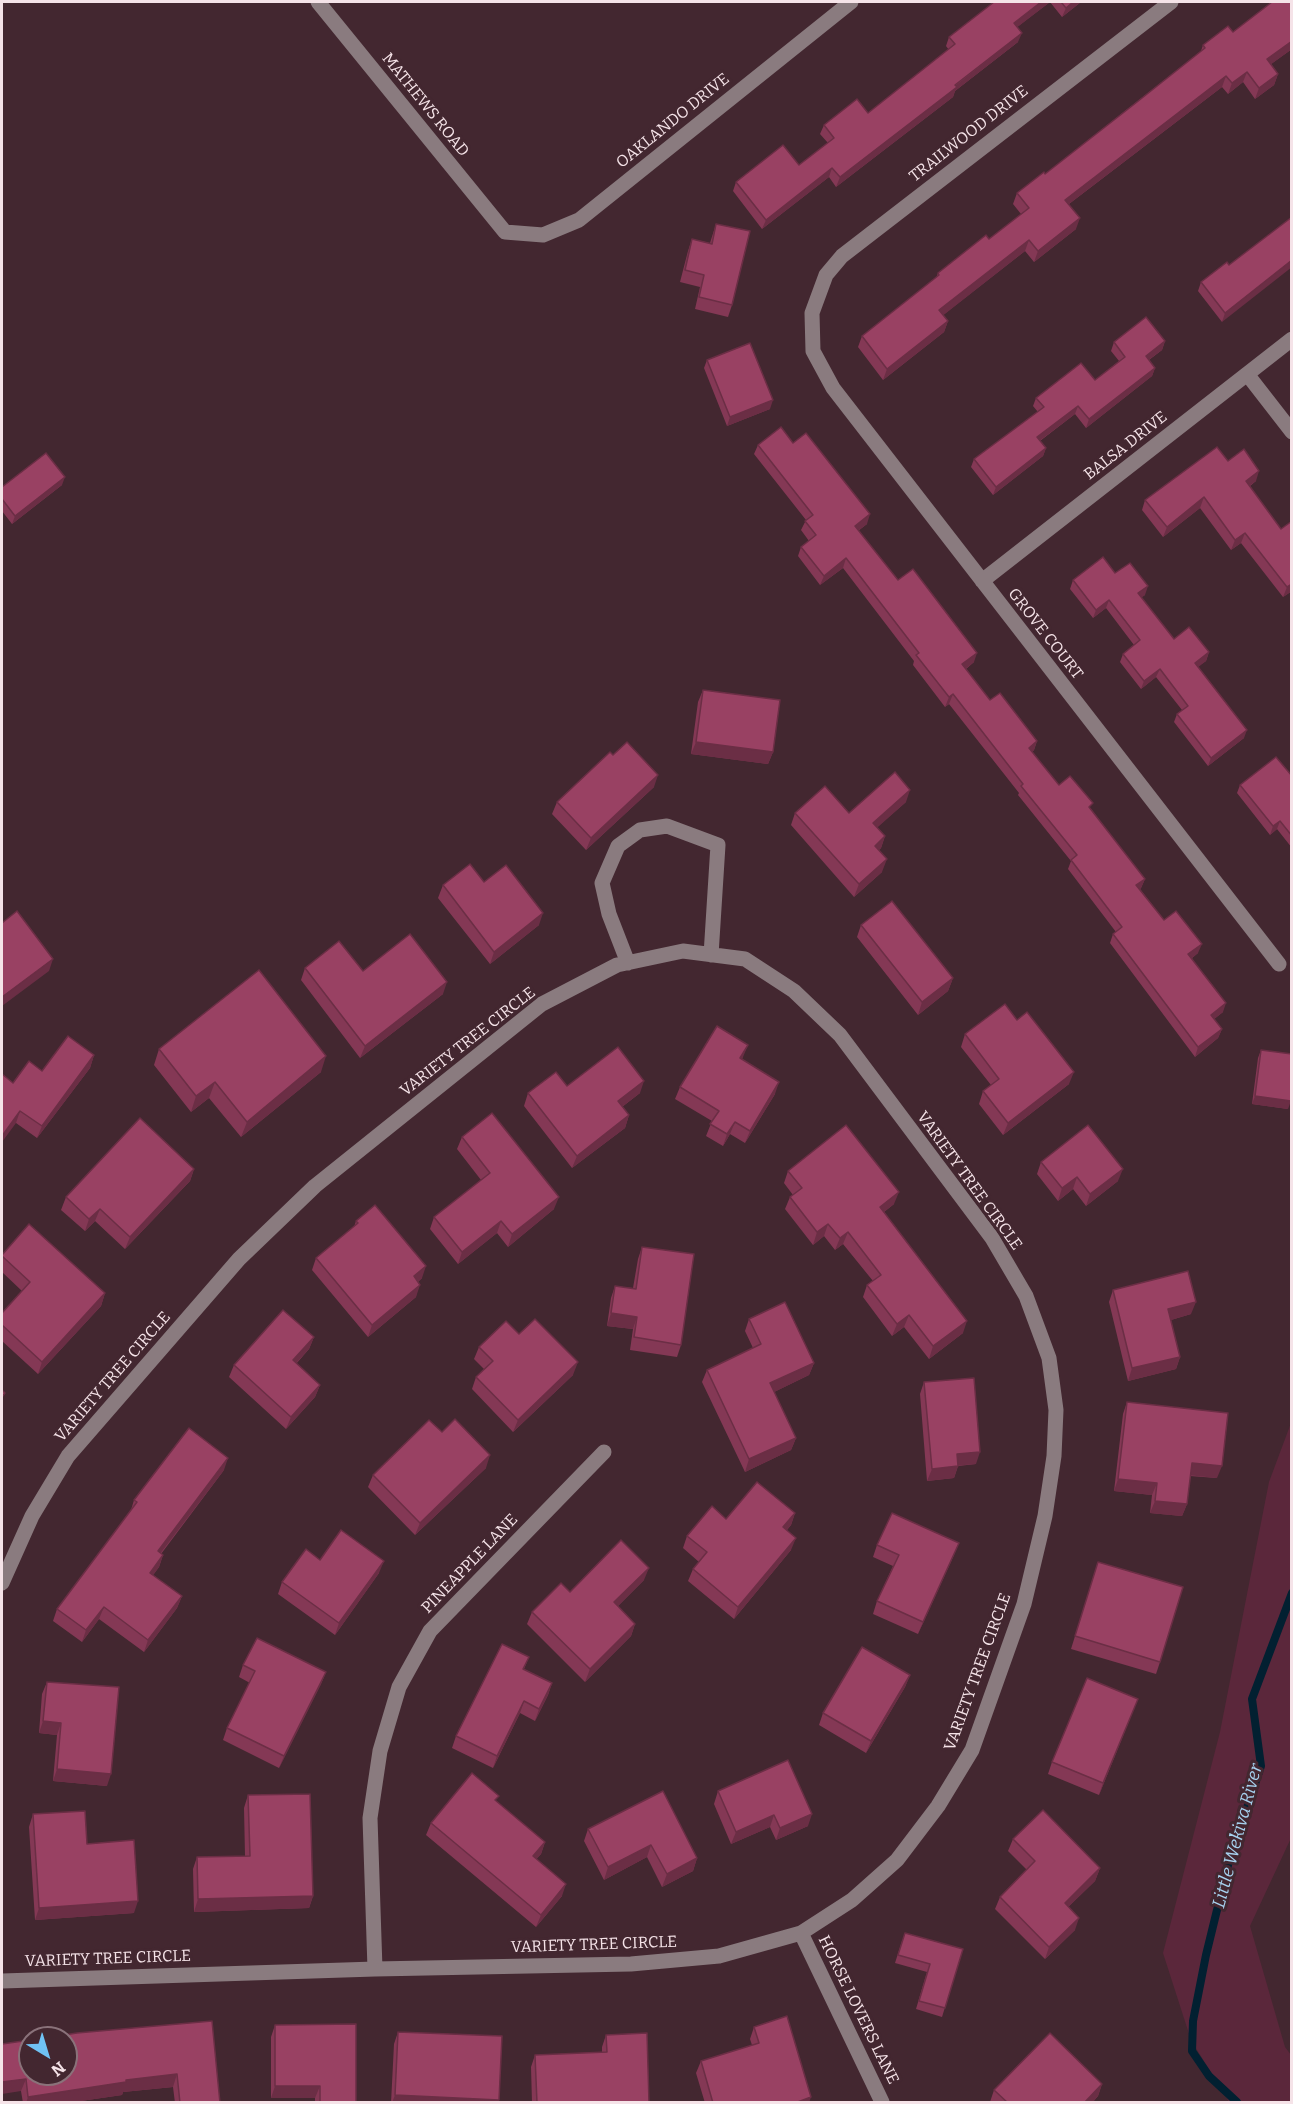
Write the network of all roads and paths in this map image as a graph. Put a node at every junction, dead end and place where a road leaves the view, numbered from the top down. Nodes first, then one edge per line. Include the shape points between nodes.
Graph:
1 (318, 2) edge
2 (851, 2) edge
3 (1170, 2) edge
4 (505, 232) joint
5 (812, 313) joint
6 (1292, 339) edge
7 (1247, 374) junction
8 (1292, 432) edge
9 (982, 581) junction
10 (711, 955) junction
11 (628, 963) junction
12 (1279, 964) dead end
13 (604, 1452) dead end
14 (2, 1583) edge
15 (801, 1933) junction
16 (375, 1969) junction
17 (2, 1980) edge
18 (882, 2103) edge

1 - 4 street, MATHEWS ROAD
2 - 4 street, OAKLANDO DRIVE via 579,220 543,235
3 - 5 street, TRAILWOOD DRIVE via 842,256 826,275
5 - 9 street, GROVE COURT via 813,351 833,388
6 - 7 street, BALSA DRIVE
7 - 8 street
7 - 9 street, BALSA DRIVE
9 - 12 street, GROVE COURT
10 - 11 street, VARIETY TREE CIRCLE via 683,951
10 - 11 street via 718,844 667,826 640,830 618,846 602,883
10 - 15 street, VARIETY TREE CIRCLE via 745,959 794,991 840,1035 998,1247 1026,1296 1049,1358 1056,1410 1045,1516 1024,1604 972,1750 938,1806 897,1860 852,1900
11 - 14 street, VARIETY TREE CIRCLE via 542,1004 315,1186 239,1259 68,1456 32,1516
13 - 16 street, PINEAPPLE LANE via 430,1631 399,1687 380,1751 370,1818
15 - 16 street, VARIETY TREE CIRCLE via 719,1956 642,1963
15 - 18 street, HORSE LOVERS LANE
16 - 17 street, VARIETY TREE CIRCLE

